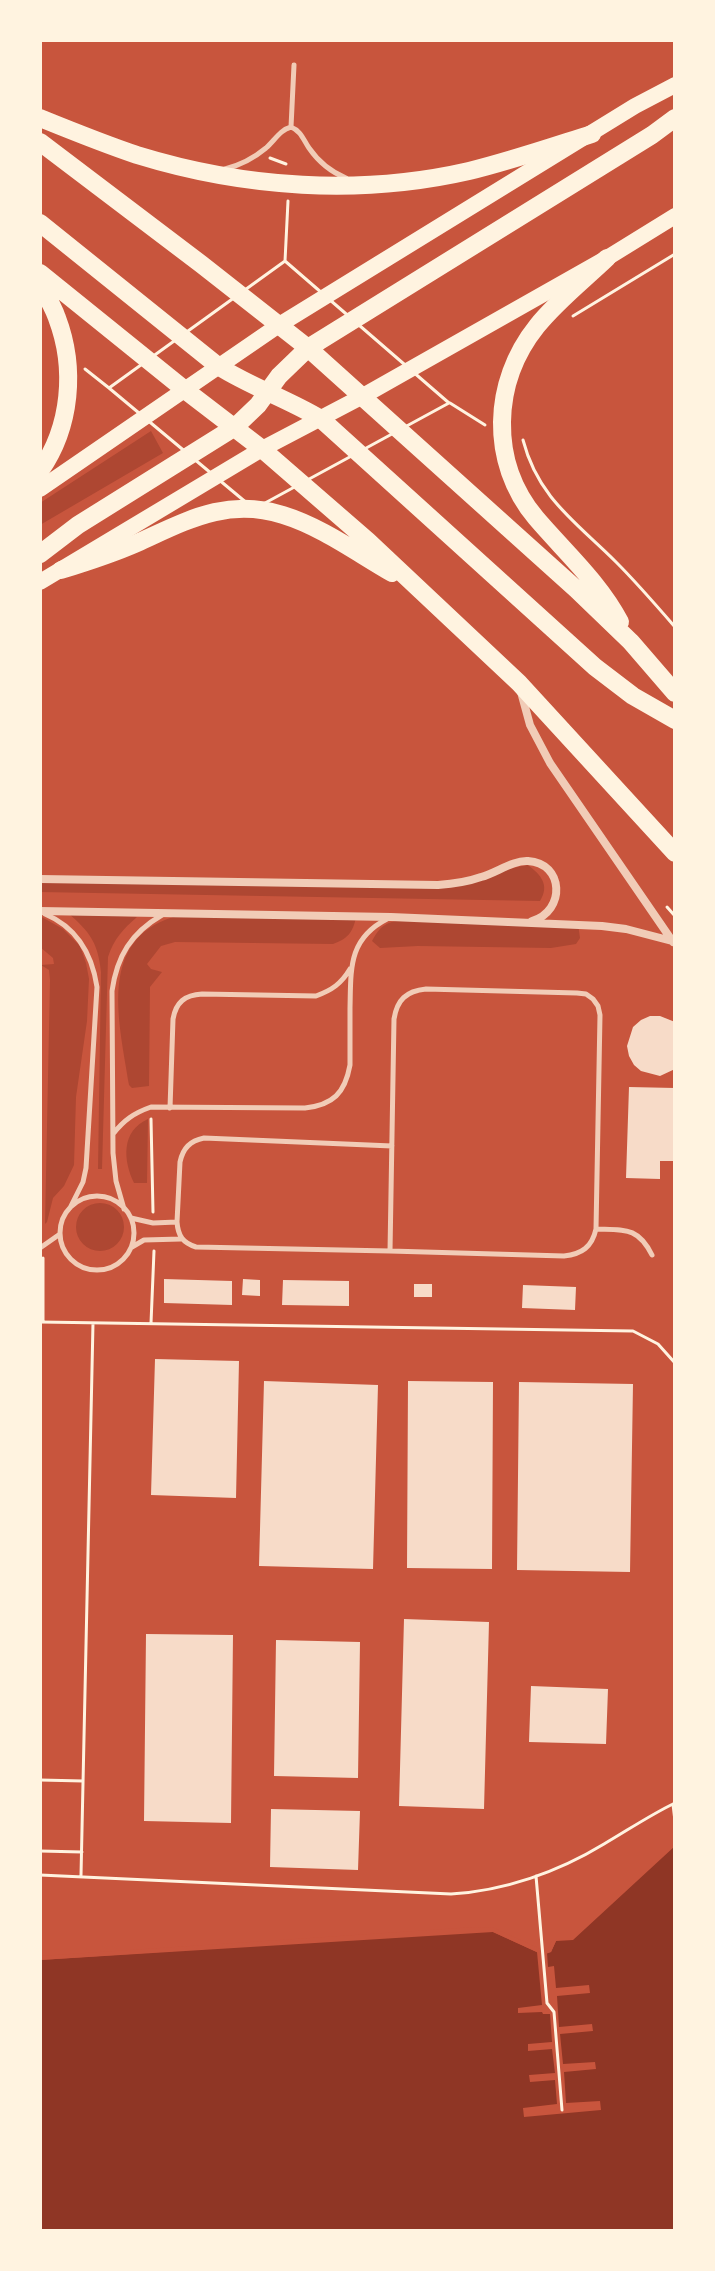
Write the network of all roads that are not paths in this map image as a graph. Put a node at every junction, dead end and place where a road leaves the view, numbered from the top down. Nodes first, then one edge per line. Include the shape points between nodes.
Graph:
1 (294, 65) dead end
2 (675, 85) edge
3 (40, 118) edge
4 (675, 118) edge
5 (291, 127) junction
6 (592, 134) junction
7 (40, 142) edge
8 (205, 172) junction
9 (366, 184) junction
10 (675, 216) edge
11 (40, 223) edge
12 (607, 258) junction
13 (40, 273) edge
14 (40, 285) edge
15 (279, 325) junction
16 (308, 348) junction
17 (218, 366) junction
18 (185, 390) junction
19 (267, 393) junction
20 (363, 396) junction
21 (321, 419) junction
22 (235, 427) junction
23 (262, 449) junction
24 (40, 471) edge
25 (40, 489) edge
26 (40, 554) edge
27 (61, 570) junction
28 (40, 582) edge
29 (420, 588) junction
30 (631, 642) junction
31 (519, 683) junction
32 (675, 693) edge
33 (675, 720) edge
34 (675, 853) edge
35 (40, 879) edge
36 (40, 911) edge
37 (166, 913) junction
38 (391, 917) junction
39 (527, 923) junction
40 (674, 943) edge
41 (351, 969) junction
42 (170, 1108) junction
43 (113, 1134) junction
44 (392, 1146) junction
45 (70, 1208) junction
46 (124, 1209) junction
47 (130, 1218) junction
48 (177, 1222) junction
49 (596, 1229) junction
50 (60, 1234) junction
51 (181, 1239) junction
52 (42, 1247) edge
53 (131, 1247) junction
54 (390, 1251) junction
55 (652, 1255) dead end

1 - 5 lane
2 - 6 main road
3 - 8 main road via 137,155
4 - 16 main road
5 - 8 lane via 234,167
5 - 9 lane via 327,167
6 - 9 main road via 469,171
6 - 15 main road
7 - 15 main road
8 - 9 main road
10 - 12 main road
11 - 17 main road
12 - 20 main road
12 - 30 main road via 537,326 521,351 508,377 501,435 518,491 596,585
13 - 18 main road
14 - 24 main road via 57,317 67,354 68,392 61,430
15 - 16 main road
15 - 17 main road
16 - 19 main road
16 - 20 main road
17 - 18 main road
17 - 19 main road
18 - 22 main road
18 - 25 main road
19 - 21 main road
19 - 22 main road
20 - 21 main road
20 - 30 main road
21 - 23 main road
21 - 33 main road via 595,667
22 - 23 main road
22 - 26 main road
23 - 27 main road
23 - 29 main road
27 - 28 main road
27 - 29 main road via 197,515 254,509 308,525
29 - 31 main road
30 - 32 main road
31 - 34 main road
31 - 40 street via 530,725 545,754
35 - 39 street via 438,885 478,879 529,861 551,873 557,886 550,911
36 - 37 street
36 - 45 lane via 79,940 97,987 86,1168
37 - 38 street
37 - 43 lane via 134,936 115,971
38 - 39 street
38 - 41 lane via 363,937
39 - 40 street via 626,929
41 - 42 lane via 330,991 316,996 202,994 182,1000 173,1019
41 - 42 lane via 350,1065 341,1091 331,1101 305,1108
42 - 43 lane via 136,1112
43 - 46 lane
44 - 48 lane via 195,1140 180,1162
44 - 49 lane via 394,1019 403,997 426,989 586,994 600,1015
44 - 54 lane
45 - 46 lane via 98,1197
45 - 50 lane
46 - 47 lane
47 - 48 lane
47 - 53 lane
48 - 51 lane
49 - 54 lane via 590,1245 564,1256
49 - 55 lane via 637,1234
50 - 52 lane
50 - 53 lane via 66,1253 90,1269 110,1268
51 - 53 lane via 144,1240
51 - 54 lane via 196,1247

